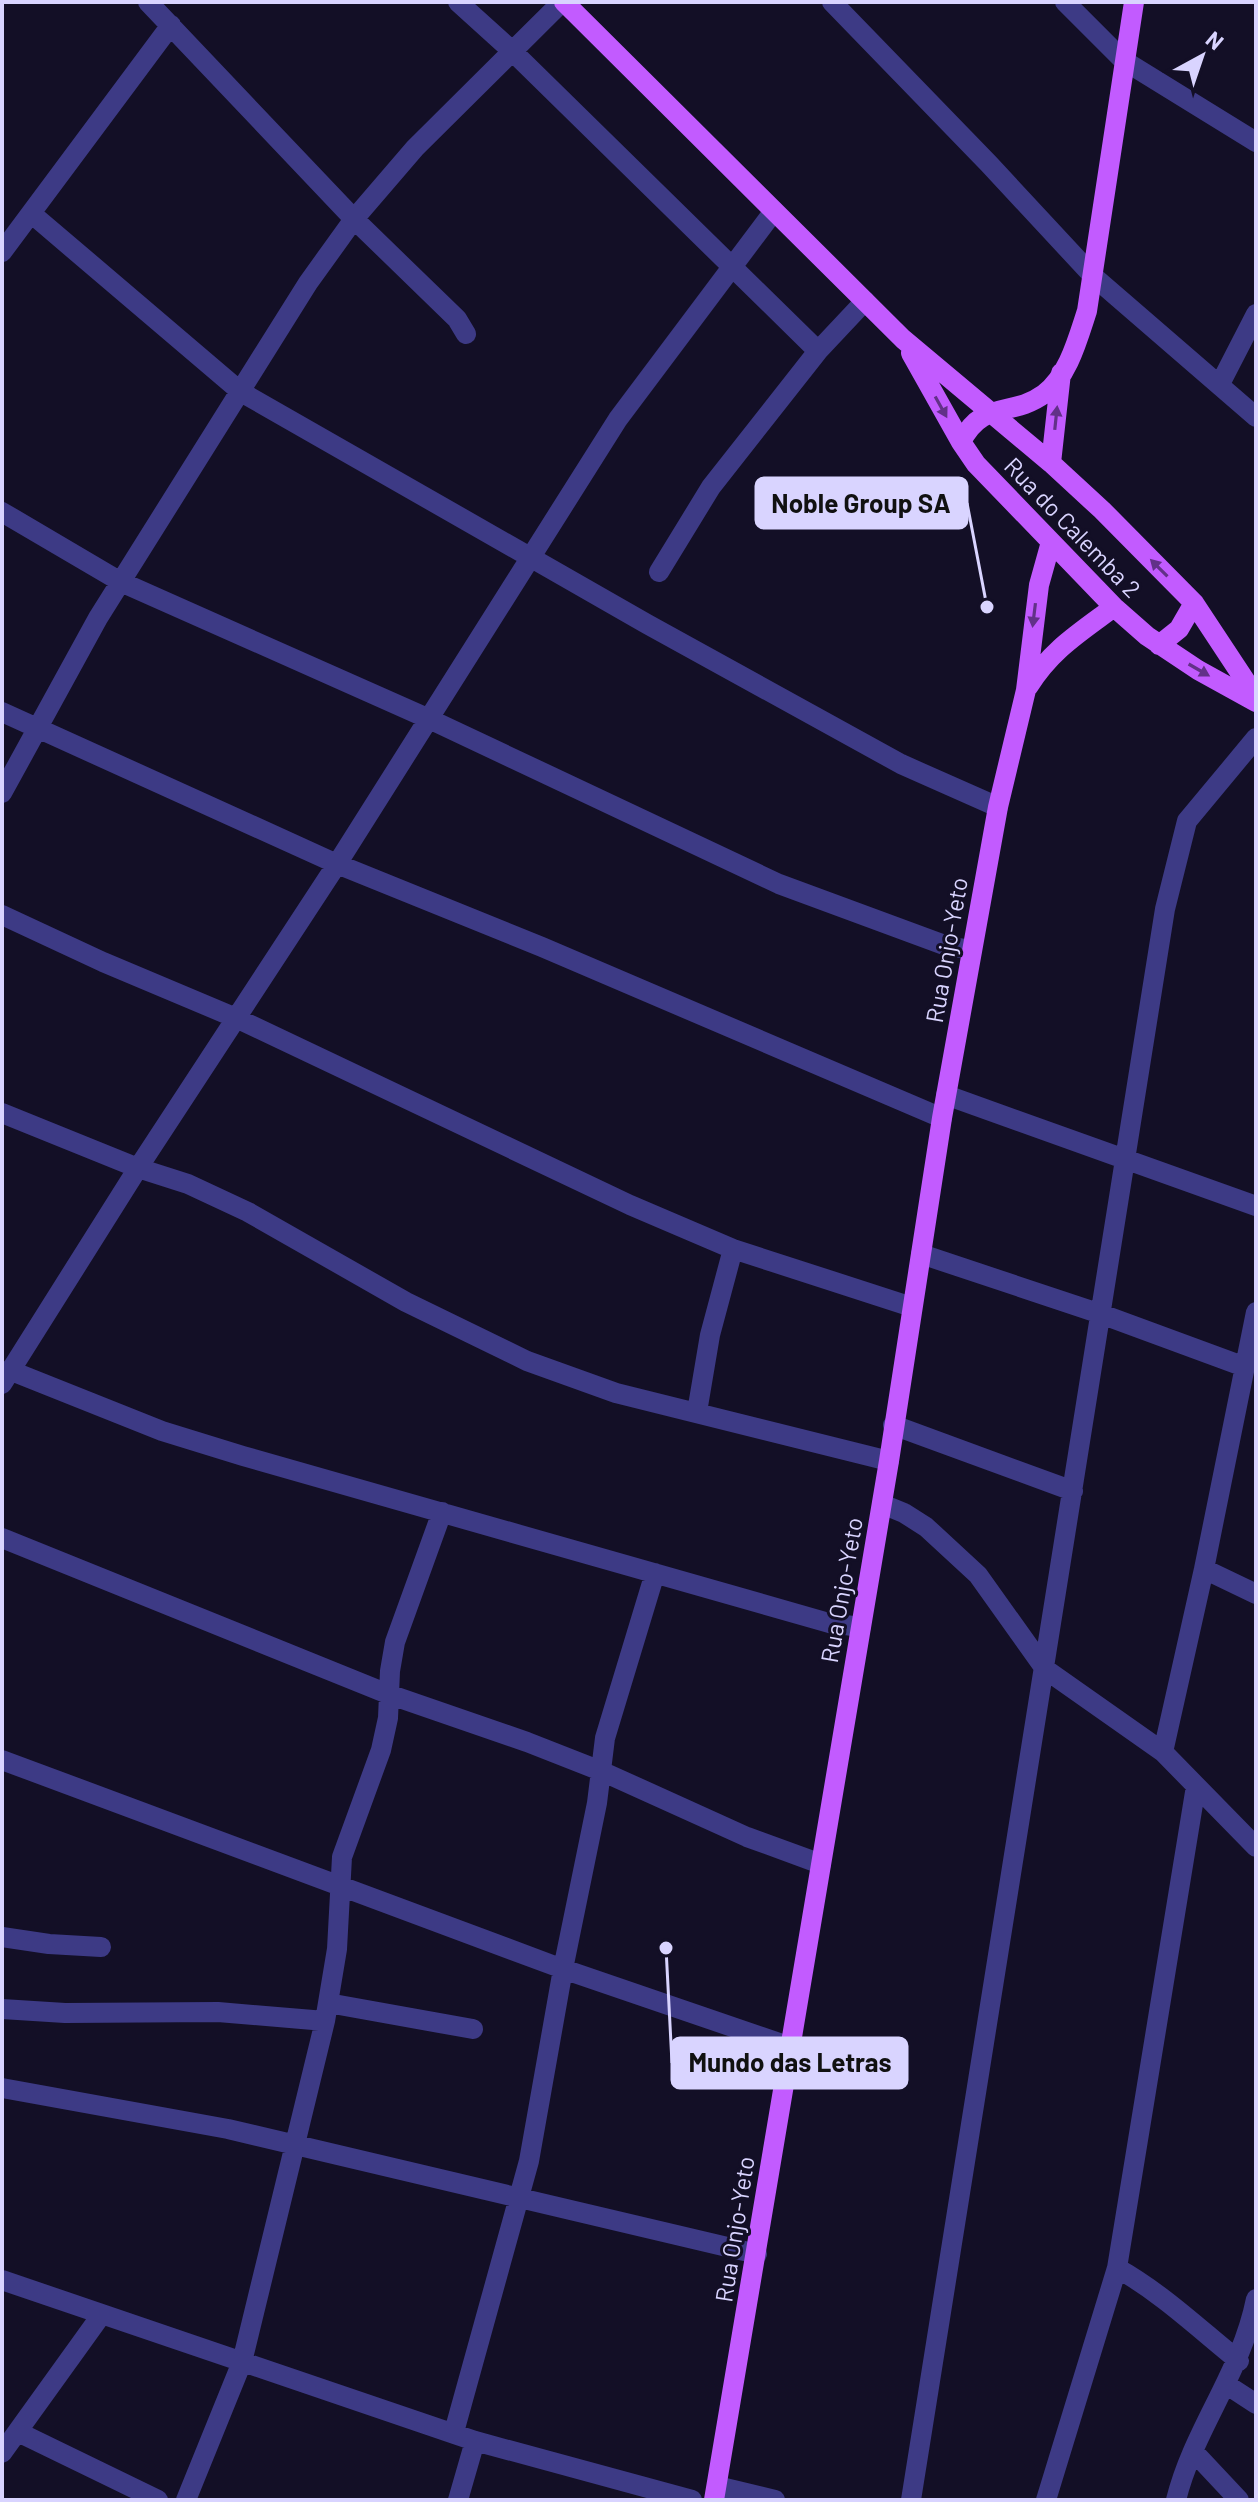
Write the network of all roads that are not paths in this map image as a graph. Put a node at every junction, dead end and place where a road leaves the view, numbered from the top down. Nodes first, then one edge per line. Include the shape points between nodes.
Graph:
1 (148, 2) edge
2 (458, 2) edge
3 (563, 2) edge
4 (832, 2) edge
5 (1065, 2) edge
6 (1134, 2) edge
7 (171, 25) junction
8 (511, 50) junction
9 (1123, 60) junction
10 (1256, 142) edge
11 (774, 211) junction
12 (32, 214) junction
13 (354, 219) junction
14 (2, 252) edge
15 (731, 265) junction
16 (1093, 276) junction
17 (865, 301) junction
18 (1256, 314) edge
19 (466, 334) dead end
20 (903, 339) junction
21 (818, 351) junction
22 (1061, 373) junction
23 (1220, 384) junction
24 (241, 392) junction
25 (988, 412) junction
26 (1256, 417) edge
27 (961, 442) junction
28 (1051, 463) junction
29 (2, 512) edge
30 (1051, 542) junction
31 (529, 556) junction
32 (659, 572) dead end
33 (121, 582) junction
34 (1194, 603) junction
35 (1114, 607) junction
36 (1159, 645) junction
37 (1026, 690) junction
38 (1256, 700) edge
39 (2, 712) edge
40 (427, 718) junction
41 (38, 729) junction
42 (1252, 751) edge
43 (2, 793) edge
44 (998, 807) junction
45 (337, 864) junction
46 (2, 915) edge
47 (972, 950) junction
48 (236, 1018) junction
49 (946, 1095) junction
50 (2, 1113) edge
51 (942, 1118) junction
52 (1123, 1158) junction
53 (138, 1168) junction
54 (1256, 1206) edge
55 (733, 1249) junction
56 (921, 1254) junction
57 (912, 1307) junction
58 (1256, 1312) edge
59 (1101, 1314) junction
60 (1245, 1367) junction
61 (6, 1377) edge
62 (697, 1412) junction
63 (893, 1425) junction
64 (889, 1461) junction
65 (1073, 1491) junction
66 (882, 1504) junction
67 (442, 1512) junction
68 (2, 1538) edge
69 (1204, 1569) junction
70 (655, 1573) junction
71 (1256, 1594) edge
72 (861, 1627) junction
73 (1045, 1669) junction
74 (388, 1694) junction
75 (1163, 1752) junction
76 (4, 1767) edge
77 (601, 1771) junction
78 (1196, 1786) junction
79 (1254, 1839) edge
80 (821, 1864) junction
81 (340, 1886) junction
82 (2, 1937) edge
83 (101, 1947) dead end
84 (563, 1969) junction
85 (2, 2009) edge
86 (326, 2012) junction
87 (473, 2029) dead end
88 (791, 2047) junction
89 (2, 2088) edge
90 (293, 2146) junction
91 (519, 2197) junction
92 (757, 2254) junction
93 (1117, 2268) junction
94 (2, 2280) edge
95 (1256, 2299) edge
96 (102, 2314) junction
97 (1239, 2361) junction
98 (242, 2362) junction
99 (1227, 2385) junction
100 (1256, 2404) edge
101 (18, 2432) junction
102 (454, 2432) junction
103 (475, 2441) junction
104 (1193, 2451) junction
105 (2, 2453) edge
106 (716, 2493) edge
107 (158, 2500) edge
108 (186, 2500) edge
109 (458, 2500) edge
110 (692, 2500) edge
111 (775, 2500) edge
112 (911, 2500) edge
113 (1046, 2500) edge
114 (1176, 2500) edge
115 (1239, 2500) edge

1 - 7 street
2 - 8 street
3 - 8 street
3 - 11 main road, Rua do Calemba 2
4 - 16 street
5 - 9 street
6 - 9 main road
7 - 12 street
7 - 13 street
8 - 13 street
8 - 15 street
9 - 10 street
9 - 16 main road
11 - 15 street
11 - 17 main road, Rua do Calemba 2
12 - 14 street
12 - 24 street
13 - 19 street via 457,319
13 - 24 street
15 - 21 street
15 - 31 street via 618,419
16 - 22 main road via 1087,311
16 - 23 street
17 - 20 main road, Rua do Calemba 2
17 - 21 street
18 - 23 street
20 - 25 main road, Rua do Calemba 2
20 -> 27 main road, Rua do Calemba 2
21 - 32 street via 711,487
22 - 25 main road via 1043,395 1012,409
28 -> 22 main road
23 - 26 street
24 - 31 street
24 - 33 street
25 - 27 main road
25 - 28 main road, Rua do Calemba 2
27 - 30 main road, Rua do Calemba 2
34 -> 28 main road, Rua do Calemba 2
29 - 33 street
30 - 35 main road, Rua do Calemba 2
30 -> 37 main road via 1034,611
31 - 40 street
31 - 44 street via 901,764
33 - 40 street
33 - 41 street
34 - 36 main road via 1179,629
34 - 38 main road, Rua do Calemba 2
35 - 36 main road, Rua do Calemba 2
35 - 37 main road via 1058,647
36 -> 38 main road, Rua do Calemba 2
37 - 44 main road, Rua Onjo-Yeto
39 - 41 street
40 - 45 street
40 - 47 street via 779,884 947,946
41 - 43 street
41 - 45 street
42 - 52 street via 1187,821 1165,909
44 - 47 main road, Rua Onjo-Yeto
45 - 48 street
45 - 51 street
46 - 48 street
47 - 49 main road, Rua Onjo-Yeto
48 - 53 street
48 - 55 street
49 - 51 main road, Rua Onjo-Yeto
49 - 52 street
50 - 53 street
51 - 56 main road, Rua Onjo-Yeto
52 - 54 street
52 - 59 street
53 - 61 street
53 - 62 street via 248,1212 406,1302 527,1361 616,1393
55 - 57 street
55 - 62 street
56 - 57 main road, Rua Onjo-Yeto
56 - 59 street
57 - 63 main road, Rua Onjo-Yeto
58 - 60 street
59 - 60 street
59 - 65 street
60 - 69 street
61 - 67 street via 162,1431
62 - 64 street
63 - 64 main road, Rua Onjo-Yeto
63 - 65 street
64 - 66 main road, Rua Onjo-Yeto
65 - 73 street
66 - 72 main road, Rua Onjo-Yeto
66 - 73 street via 926,1527 978,1575
67 - 70 street
67 - 74 street via 395,1642
68 - 74 street
69 - 71 street
69 - 75 street
70 - 72 street via 829,1623
70 - 77 street via 615,1701
72 - 80 main road, Rua Onjo-Yeto
73 - 75 street
73 - 112 street
74 - 77 street
74 - 81 street via 381,1750 342,1857
75 - 78 street
76 - 81 street
77 - 80 street
77 - 84 street
78 - 79 street
78 - 93 street
80 - 88 main road, Rua Onjo-Yeto
81 - 84 street
81 - 86 street
82 - 83 street
84 - 88 street
84 - 91 street
85 - 86 street
86 - 87 street
86 - 90 street
88 - 92 main road, Rua Onjo-Yeto
89 - 90 street
90 - 91 street
90 - 98 street
91 - 92 street
91 - 102 street
92 - 106 main road, Rua Onjo-Yeto
93 - 97 street via 1148,2285
93 - 113 street
94 - 96 street
95 - 97 street
96 - 98 street
96 - 101 street
97 - 99 street
98 - 102 street
98 - 108 street
99 - 100 street
99 - 104 street
101 - 105 street
101 - 107 street
102 - 103 street
103 - 109 street
103 - 110 street
104 - 114 street
104 - 115 street
106 - 111 street

